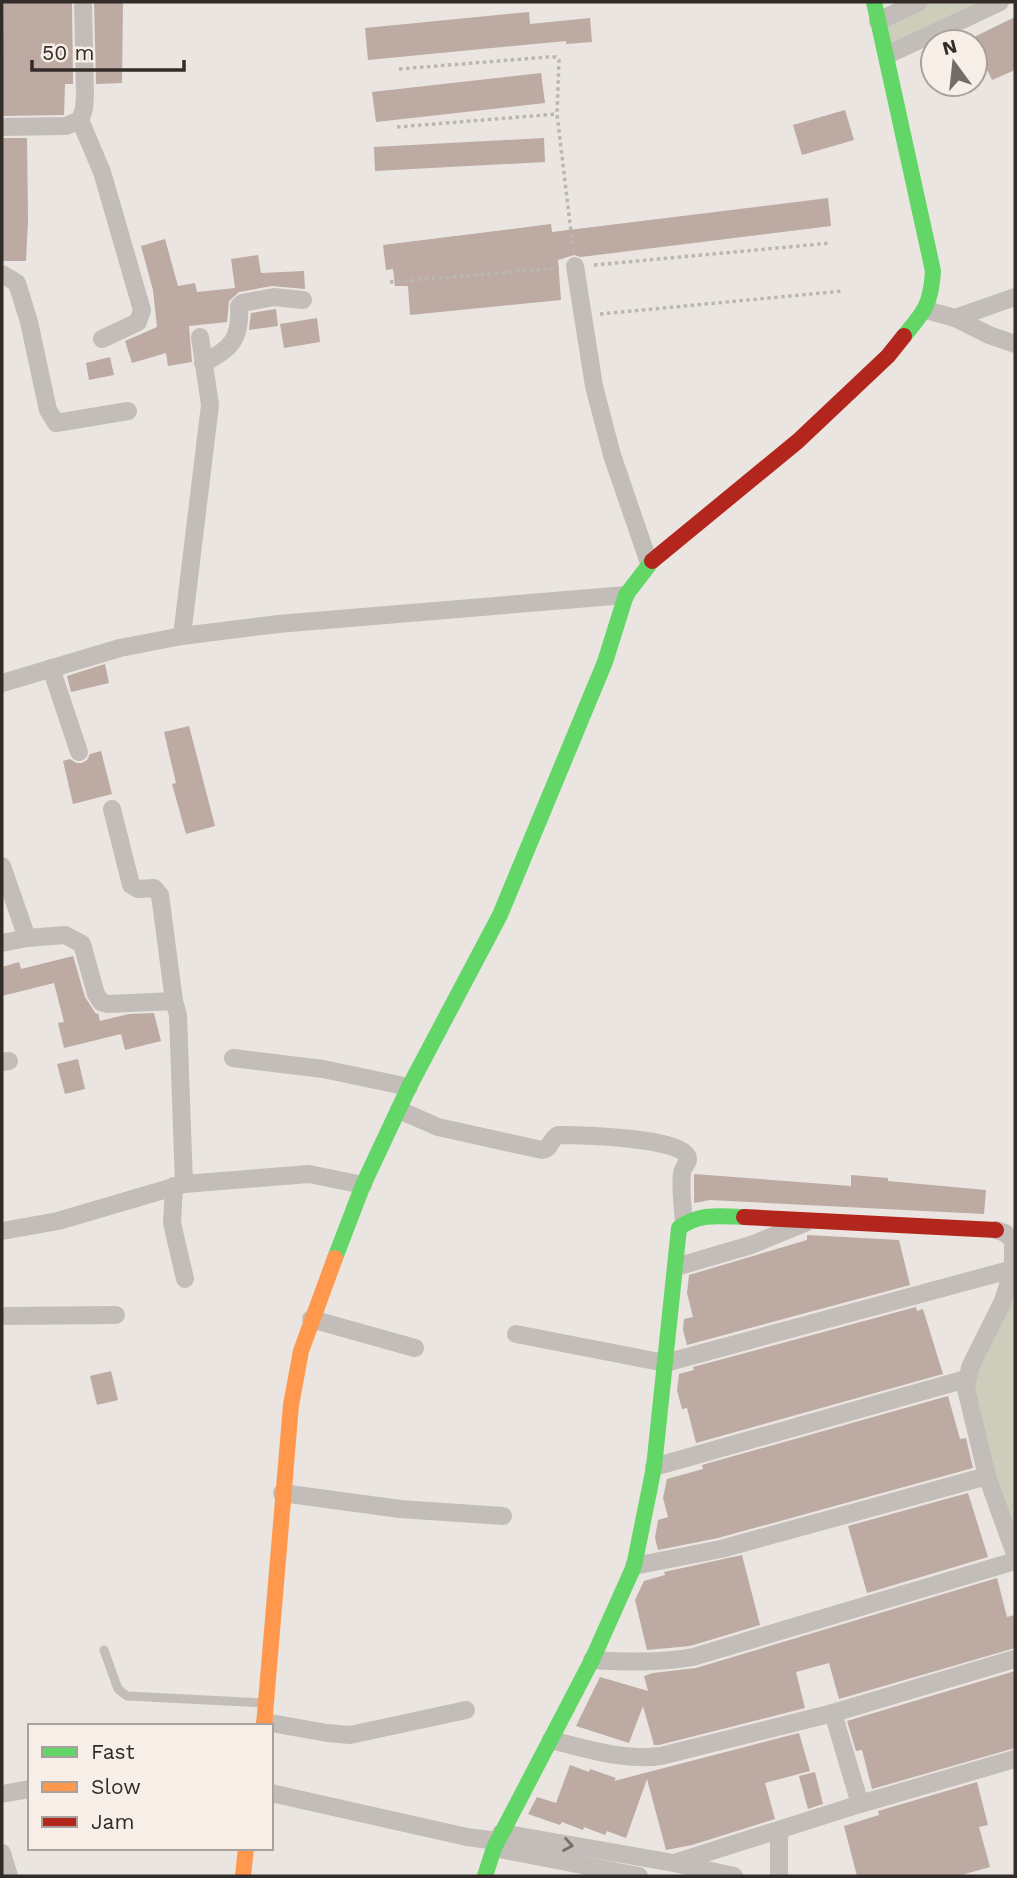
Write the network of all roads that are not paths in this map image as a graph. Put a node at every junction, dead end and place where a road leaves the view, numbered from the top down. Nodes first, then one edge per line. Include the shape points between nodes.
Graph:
1 (83, 2) edge
2 (874, 2) edge
3 (919, 2) edge
4 (1000, 2) edge
5 (878, 21) junction
6 (887, 55) junction
7 (80, 120) junction
8 (2, 127) edge
9 (575, 266) road end
10 (2, 274) edge
11 (1015, 298) edge
12 (303, 300) dead end
13 (926, 310) junction
14 (955, 318) junction
15 (200, 337) dead end
16 (102, 339) dead end
17 (1015, 344) edge
18 (204, 363) junction
19 (128, 411) dead end
20 (649, 563) junction
21 (626, 596) junction
22 (182, 636) junction
23 (51, 668) junction
24 (2, 683) edge
25 (79, 752) dead end
26 (112, 809) dead end
27 (2, 866) edge
28 (27, 938) junction
29 (2, 943) edge
30 (174, 1001) junction
31 (233, 1058) dead end
32 (409, 1087) junction
33 (398, 1110) junction
34 (179, 1185) junction
35 (363, 1185) junction
36 (809, 1221) junction
37 (684, 1223) junction
38 (996, 1230) joint
39 (2, 1231) edge
40 (676, 1267) junction
41 (1013, 1269) junction
42 (185, 1279) dead end
43 (116, 1315) dead end
44 (2, 1316) edge
45 (311, 1319) junction
46 (516, 1334) dead end
47 (415, 1348) dead end
48 (665, 1363) junction
49 (967, 1379) junction
50 (654, 1467) junction
51 (987, 1476) junction
52 (282, 1493) junction
53 (503, 1516) dead end
54 (1015, 1554) edge
55 (1015, 1561) edge
56 (634, 1566) junction
57 (104, 1650) dead end
58 (1015, 1659) edge
59 (592, 1660) junction
60 (266, 1703) junction
61 (466, 1710) dead end
62 (833, 1713) junction
63 (265, 1724) edge
64 (273, 1725) edge
65 (551, 1740) junction
66 (1015, 1759) edge
67 (28, 1789) edge
68 (273, 1793) edge
69 (2, 1794) edge
70 (860, 1804) junction
71 (779, 1830) junction
72 (497, 1841) junction
73 (246, 1850) edge
74 (2, 1853) edge
75 (674, 1863) junction
76 (9, 1876) edge
77 (243, 1876) edge
78 (485, 1876) edge
79 (639, 1876) edge
80 (734, 1876) edge
81 (779, 1876) edge

1 - 7 street via 85,94
2 - 5 street
3 - 5 street
4 - 6 street
5 - 6 street
6 - 13 street via 933,271
7 - 8 street via 66,126
7 - 16 street via 102,172 142,310 138,321
9 - 20 street via 597,397
10 - 19 street via 17,283 48,410 56,423
11 - 14 street
12 - 18 street via 274,297 242,303 235,338
13 - 14 street
13 - 20 street via 888,356 798,441
14 - 17 street
15 - 18 street
18 - 22 street via 210,405
20 - 21 street
21 - 22 street
21 - 32 street via 605,662 500,915
22 - 23 street
23 - 24 street
23 - 25 street
26 - 30 street via 131,885 138,890 154,888 160,895
27 - 28 street
28 - 29 street
28 - 30 street via 65,935 82,944 101,1002
30 - 34 street via 178,1014
31 - 32 street via 323,1069
32 - 33 street
33 - 35 street
33 - 37 street via 438,1127 541,1150 558,1135 672,1146 688,1156 682,1172
34 - 35 street via 309,1174
34 - 39 street via 58,1221
34 - 42 street via 172,1223
35 - 45 street
36 - 37 street via 709,1215
36 - 38 street
36 - 40 street via 751,1245
37 - 40 street via 677,1236
38 - 41 street via 1013,1240
40 - 48 street
41 - 48 street
41 - 49 street
43 - 44 street
45 - 47 street
45 - 52 street via 296,1375
46 - 48 street
48 - 50 street
49 - 50 street
49 - 51 street
50 - 56 street
51 - 54 street
51 - 56 street via 720,1549
52 - 53 street via 400,1509
52 - 60 street
55 - 59 street via 693,1657 643,1663
56 - 59 street
57 - 60 lane via 118,1689 127,1696
58 - 62 street
59 - 65 street
60 - 63 street
61 - 64 street via 350,1735
62 - 65 street via 647,1758
62 - 70 street
65 - 72 street
66 - 70 street
67 - 69 street
68 - 72 street
70 - 71 street
71 - 75 street
71 - 81 street
72 -> 75 street
72 - 78 street
72 - 79 street
73 - 77 street
74 - 76 street
75 - 80 street

